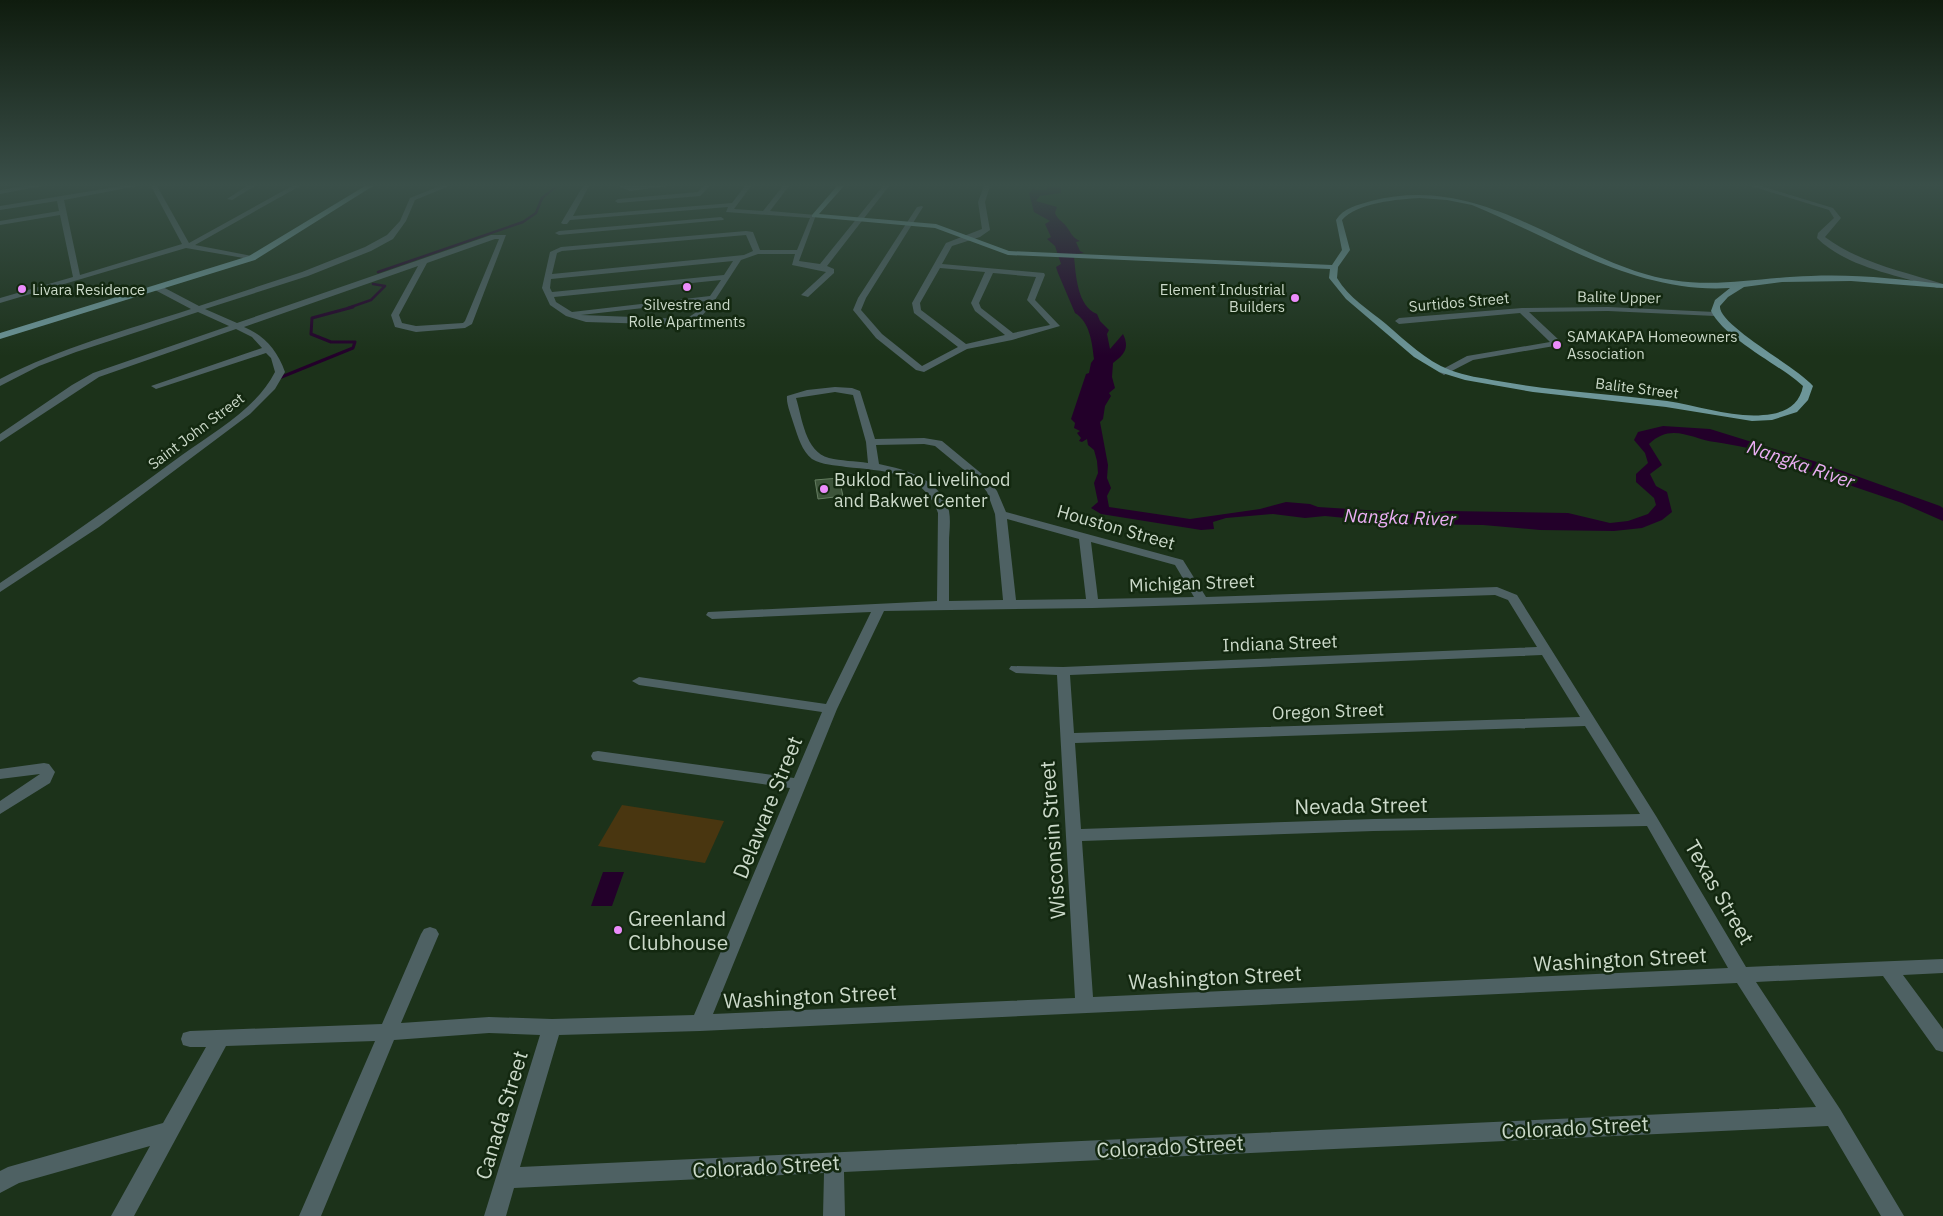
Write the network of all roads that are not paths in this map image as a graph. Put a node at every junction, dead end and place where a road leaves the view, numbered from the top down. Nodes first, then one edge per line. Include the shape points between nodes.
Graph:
1 (69, 243) edge
2 (186, 243) edge
3 (194, 243) edge
4 (277, 243) edge
5 (380, 243) edge
6 (481, 243) edge
7 (501, 243) edge
8 (633, 243) edge
9 (753, 243) edge
10 (804, 243) edge
11 (841, 243) edge
12 (898, 243) edge
13 (955, 243) edge
14 (980, 243) edge
15 (1344, 243) edge
16 (1563, 243) edge
17 (1828, 243) edge
18 (188, 246) junction
19 (757, 252) junction
20 (800, 252) junction
21 (252, 258) junction
22 (738, 259) junction
23 (423, 263) junction
24 (938, 266) junction
25 (822, 267) junction
26 (1334, 267) junction
27 (990, 271) junction
28 (547, 276) junction
29 (727, 277) junction
30 (77, 279) junction
31 (1742, 285) junction
32 (1941, 286) edge
33 (158, 288) junction
34 (805, 294) dead end
35 (548, 295) junction
36 (711, 298) junction
37 (0, 301) edge
38 (198, 309) junction
39 (1522, 310) junction
40 (569, 314) junction
41 (1715, 314) junction
42 (1399, 321) dead end
43 (237, 327) junction
44 (0, 336) edge
45 (1012, 336) junction
46 (964, 347) junction
47 (269, 349) junction
48 (1444, 372) junction
49 (0, 383) edge
50 (156, 386) dead end
51 (0, 439) edge
52 (872, 442) junction
53 (874, 466) junction
54 (1001, 514) junction
55 (1084, 536) junction
56 (0, 588) edge
57 (1506, 594) joint
58 (1202, 601) junction
59 (1010, 604) junction
60 (1094, 604) junction
61 (943, 605) junction
62 (879, 609) junction
63 (712, 616) dead end
64 (1546, 651) junction
65 (1016, 669) dead end
66 (1063, 671) junction
67 (639, 681) dead end
68 (830, 709) junction
69 (1589, 721) junction
70 (1067, 738) junction
71 (598, 756) dead end
72 (0, 774) edge
73 (798, 784) junction
74 (0, 808) edge
75 (1651, 820) junction
76 (1073, 835) junction
77 (430, 934) dead end
78 (1943, 966) edge
79 (1888, 968) junction
80 (1742, 976) junction
81 (1085, 1006) junction
82 (700, 1023) junction
83 (552, 1027) junction
84 (387, 1032) junction
85 (221, 1038) junction
86 (190, 1040) dead end
87 (1943, 1044) edge
88 (1834, 1116) junction
89 (169, 1130) junction
90 (834, 1163) junction
91 (507, 1178) junction
92 (0, 1183) edge
93 (122, 1216) edge
94 (310, 1216) edge
95 (495, 1216) edge
96 (834, 1216) edge
97 (1893, 1216) edge

1 - 30 street
2 - 18 street
3 - 18 street
4 - 21 main road
5 - 38 street via 305,274
6 - 23 street
7 - 23 street via 465,325 416,329 398,325 395,315
8 - 28 street via 561,249 554,252
9 - 19 street
10 - 20 street
11 - 25 street
12 - 46 street via 857,310 879,336 919,368 928,367
13 - 24 street via 949,245
14 - 26 main road via 1000,252 1032,255
15 - 26 main road via 1346,250
16 - 31 main road via 1651,278 1690,286
17 - 32 street via 1868,263
18 - 21 street
18 - 30 street
19 - 20 street
19 - 22 street
20 - 25 street via 796,264
21 - 33 main road
22 - 28 street
22 - 29 street
23 - 43 street
24 - 27 street
24 - 46 street via 916,308
25 - 34 street via 831,271
26 - 48 main road, Balite Street via 1333,278 1348,297 1427,364
27 - 45 street via 975,303
27 - 45 street via 1042,276 1031,300 1056,326
28 - 35 street
29 - 35 street
29 - 36 street
30 - 37 street
31 - 32 main road via 1840,278
31 - 41 main road via 1723,297
33 - 38 street, Saint John Street
33 - 44 main road
35 - 40 street via 553,303
36 - 40 street
36 - 40 street via 693,320 687,322 586,319
38 - 43 street, Saint John Street
38 - 49 street via 73,350
39 - 41 street, Balite Upper via 1608,309
39 - 42 street, Surtidos Street
39 - 48 street via 1557,343 1470,358
41 - 48 main road, Balite Street via 1728,328 1802,378 1808,386 1803,403 1782,415 1750,418 1514,387
43 - 47 street, Saint John Street via 255,335
43 - 51 street via 96,375
45 - 46 street
47 - 50 street
47 - 56 street, Saint John Street via 280,372 272,387 248,412 95,525
52 - 53 street
52 - 53 street via 854,391 812,392 791,398 809,451 829,462
52 - 54 street via 938,443 984,480
53 - 61 street via 919,480 941,501 944,513
54 - 55 street, Houston Street
54 - 59 street
55 - 58 street, Houston Street via 1179,563
55 - 60 street
57 - 58 street, Michigan Street via 1497,591
57 - 64 street, Texas Street via 1513,598
58 - 60 street, Michigan Street
59 - 60 street, Michigan Street
59 - 61 street, Michigan Street
61 - 62 street, Michigan Street
62 - 63 street, Michigan Street
62 - 68 street, Delaware Street
64 - 66 street, Indiana Street
64 - 69 street, Texas Street
65 - 66 street, Indiana Street
66 - 70 street, Wisconsin Street
67 - 68 street
68 - 73 street, Delaware Street
69 - 70 street, Oregon Street
69 - 75 street, Texas Street
70 - 76 street, Wisconsin Street
71 - 73 street
72 - 74 street via 44,768 48,772 46,779
73 - 82 street, Delaware Street
75 - 76 street, Nevada Street
75 - 80 street, Texas Street
76 - 81 street, Wisconsin Street
77 - 84 street
78 - 79 street, Washington Street
79 - 80 street, Washington Street
79 - 87 street
80 - 81 street, Washington Street
80 - 88 street, Texas Street
81 - 82 street, Washington Street
82 - 83 street, Washington Street
83 - 84 street, Washington Street via 489,1025
83 - 91 street, Canada Street
84 - 85 street, Washington Street
84 - 94 street
85 - 86 street, Washington Street
85 - 89 street
88 - 90 street, Colorado Street
88 - 97 street, Texas Street
89 - 92 street via 15,1174
89 - 93 street
90 - 91 street, Colorado Street
90 - 96 street
91 - 95 street, Canada Street

